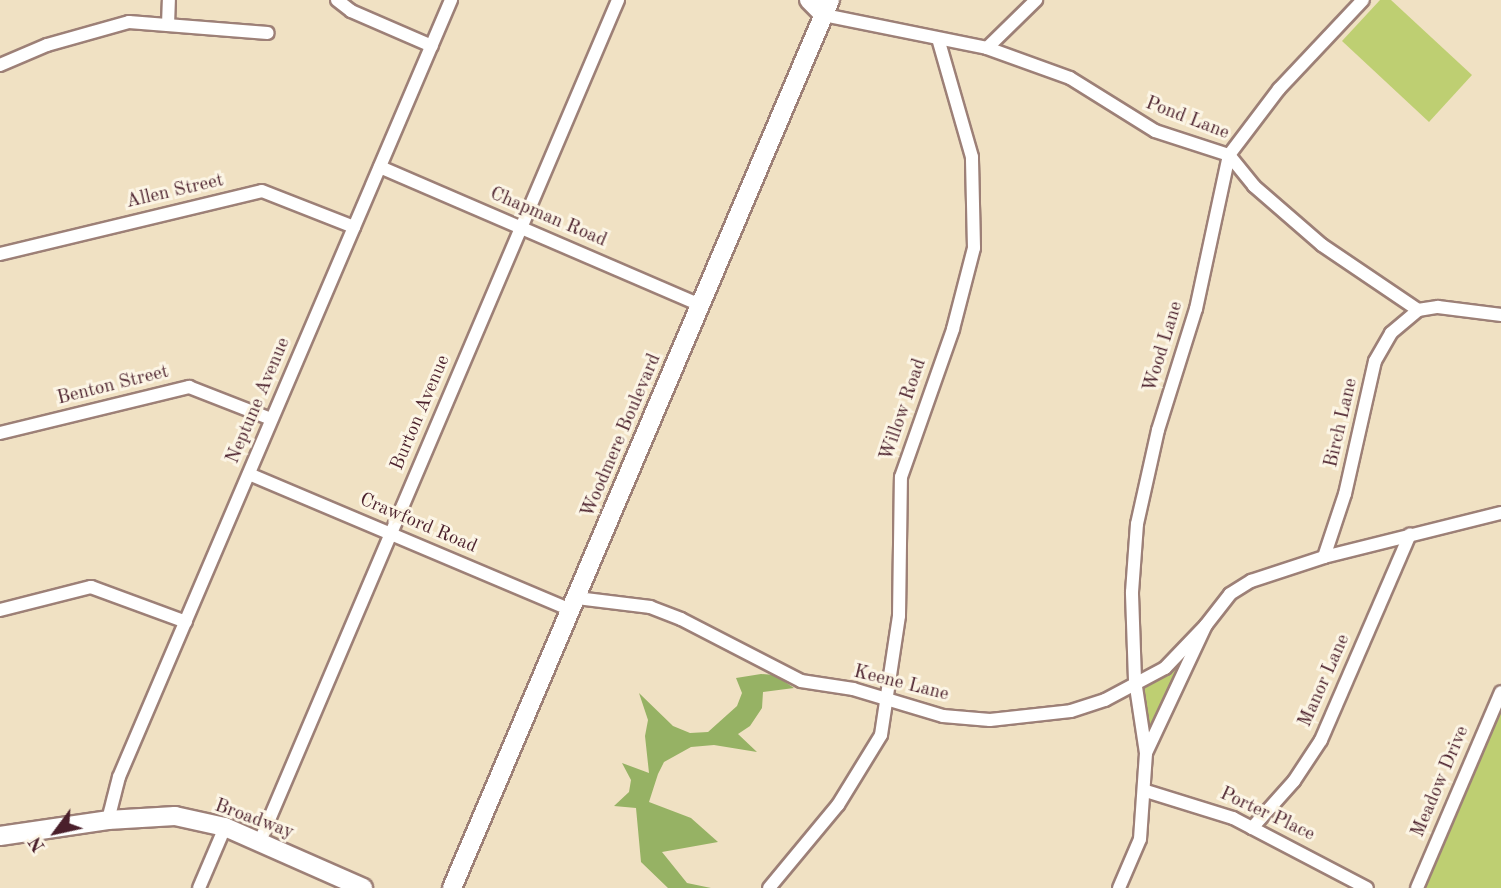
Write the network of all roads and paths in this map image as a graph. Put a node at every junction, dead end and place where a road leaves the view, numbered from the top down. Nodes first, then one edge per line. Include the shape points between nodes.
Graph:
1 (169, 0) edge
2 (337, 0) edge
3 (451, 0) edge
4 (618, 0) edge
5 (809, 0) edge
6 (1036, 0) edge
7 (1363, 0) edge
8 (827, 8) edge
9 (168, 25) junction
10 (268, 33) dead end
11 (939, 42) junction
12 (432, 46) junction
13 (987, 48) junction
14 (0, 65) edge
15 (1229, 155) junction
16 (380, 167) junction
17 (354, 227) junction
18 (521, 228) junction
19 (0, 254) edge
20 (701, 304) junction
21 (1418, 310) junction
22 (1501, 315) edge
23 (271, 419) junction
24 (0, 433) edge
25 (249, 474) junction
26 (1501, 513) edge
27 (391, 534) junction
28 (1410, 534) junction
29 (1324, 558) junction
30 (574, 604) junction
31 (0, 610) edge
32 (186, 622) junction
33 (1206, 625) junction
34 (1136, 686) junction
35 (1501, 692) edge
36 (886, 700) junction
37 (1146, 753) junction
38 (1146, 791) junction
39 (108, 820) junction
40 (225, 827) junction
41 (1251, 828) junction
42 (0, 836) edge
43 (260, 841) junction
44 (199, 888) edge
45 (363, 888) edge
46 (452, 888) edge
47 (769, 888) edge
48 (1119, 888) edge
49 (1367, 888) edge
50 (1417, 888) edge

1 - 9 street
2 - 12 street via 351,11
3 - 12 street, Neptune Avenue
4 - 18 street, Burton Avenue
5 - 8 street
6 - 13 street
7 - 15 street, Wood Lane via 1279,89
8 - 11 street, Pond Lane
8 - 20 street, Woodmere Boulevard
9 - 10 street
9 - 14 street via 129,22 47,45
11 - 13 street, Pond Lane
11 - 36 street, Willow Road via 972,157 974,248 953,329 901,477 900,616
12 - 16 street, Neptune Avenue
13 - 15 street, Pond Lane via 1077,81 1155,131
15 - 21 street, Pond Lane via 1254,186 1322,245
15 - 34 street, Wood Lane via 1196,309 1158,430 1137,524 1132,592
16 - 17 street, Neptune Avenue
16 - 18 street, Chapman Road
17 - 19 street, Allen Street via 262,191
17 - 23 street, Neptune Avenue
18 - 20 street, Chapman Road
18 - 27 street, Burton Avenue
20 - 30 street, Woodmere Boulevard
21 - 22 street via 1438,307
21 - 29 street, Birch Lane via 1391,333 1375,361 1349,481
23 - 24 street, Benton Street via 188,387
23 - 25 street, Neptune Avenue
25 - 27 street, Crawford Road
25 - 32 street, Neptune Avenue
26 - 28 street
27 - 30 street, Crawford Road
27 - 43 street, Burton Avenue
28 - 29 street
28 - 41 street, Manor Lane via 1321,740 1294,781
29 - 33 street via 1251,581 1230,594
30 - 36 street, Keene Lane via 650,607 704,628 801,681
30 - 46 street, Woodmere Boulevard
31 - 32 street via 91,587
32 - 39 street, Neptune Avenue via 119,777
33 - 34 street, Keene Lane via 1180,655
33 - 37 street
34 - 36 street, Keene Lane via 1083,708 1021,718 943,716
34 - 37 street, Wood Lane
35 - 50 street, Meadow Drive
36 - 47 street, Willow Road via 881,735 867,763
37 - 38 street, Wood Lane
38 - 41 street, Porter Place
38 - 48 street, Wood Lane via 1140,839
39 - 40 street, Broadway via 174,816
39 - 42 street, Broadway
40 - 43 street, Broadway
40 - 44 street
41 - 49 street, Porter Place
43 - 45 street, Broadway

